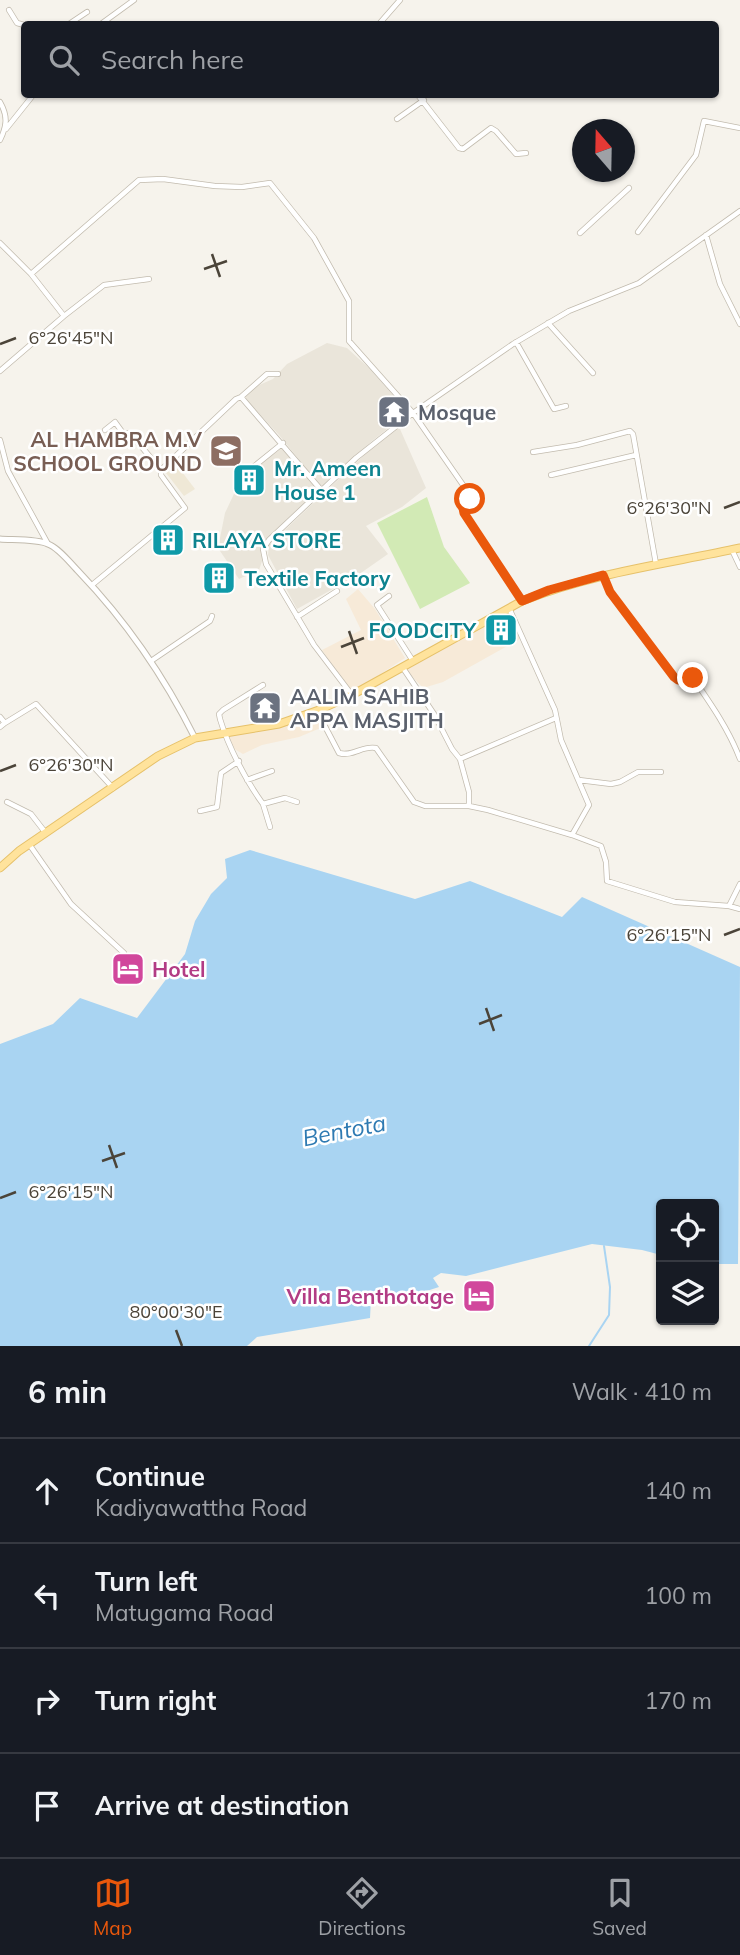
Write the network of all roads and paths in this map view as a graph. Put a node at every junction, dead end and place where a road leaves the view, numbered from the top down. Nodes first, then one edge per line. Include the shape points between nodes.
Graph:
1 (134, 0) edge
2 (400, 0) edge
3 (9, 10) dead end
4 (87, 12) dead end
5 (74, 21) edge
6 (105, 21) edge
7 (382, 21) edge
8 (21, 24) edge
9 (31, 98) edge
10 (422, 98) edge
11 (424, 100) junction
12 (0, 102) edge
13 (397, 119) dead end
14 (740, 128) edge
15 (6, 129) junction
16 (0, 140) edge
17 (526, 153) dead end
18 (629, 188) dead end
19 (740, 211) edge
20 (580, 233) dead end
21 (639, 233) dead end
22 (706, 235) junction
23 (0, 243) edge
24 (31, 274) junction
25 (149, 279) dead end
26 (64, 316) junction
27 (548, 323) junction
28 (740, 324) edge
29 (516, 342) junction
30 (0, 371) edge
31 (593, 373) dead end
32 (278, 374) dead end
33 (241, 397) junction
34 (566, 407) dead end
35 (413, 413) junction
36 (105, 430) dead end
37 (0, 440) edge
38 (283, 443) junction
39 (533, 452) dead end
40 (636, 455) junction
41 (161, 470) junction
42 (551, 475) dead end
43 (242, 476) dead end
44 (322, 491) junction
45 (0, 539) edge
46 (48, 544) junction
47 (736, 549) edge
48 (656, 564) junction
49 (740, 567) edge
50 (603, 575) junction
51 (92, 585) junction
52 (337, 591) dead end
53 (389, 596) dead end
54 (522, 601) junction
55 (509, 608) junction
56 (212, 616) dead end
57 (297, 617) junction
58 (151, 661) junction
59 (413, 662) junction
60 (402, 668) junction
61 (263, 685) dead end
62 (352, 695) junction
63 (317, 711) junction
64 (0, 717) edge
65 (556, 718) junction
66 (5, 723) junction
67 (0, 727) edge
68 (225, 733) junction
69 (195, 738) junction
70 (738, 745) edge
71 (460, 759) junction
72 (740, 759) edge
73 (239, 761) junction
74 (272, 771) dead end
75 (661, 772) dead end
76 (247, 780) junction
77 (578, 780) junction
78 (113, 788) junction
79 (7, 802) dead end
80 (297, 802) dead end
81 (263, 804) junction
82 (469, 806) junction
83 (200, 811) dead end
84 (270, 827) dead end
85 (45, 833) junction
86 (572, 835) junction
87 (29, 844) junction
88 (0, 868) edge
89 (740, 884) edge
90 (729, 906) junction
91 (740, 909) edge
92 (124, 953) dead end

1 - 6 street
2 - 7 street
3 - 8 street
4 - 5 street
9 - 15 street
10 - 11 street
11 - 13 street
11 - 17 street via 459,148 491,128 516,155
12 - 15 street
14 - 21 street via 704,121 696,155
15 - 16 street
18 - 20 street
19 - 22 street
22 - 27 street via 639,283
22 - 28 street via 720,284
23 - 24 street
24 - 26 street
24 - 35 street via 139,180 242,187 270,183 314,238 349,301 349,341
25 - 26 street via 104,285
26 - 30 street
27 - 29 street
27 - 31 street
29 - 34 street via 554,409
29 - 35 street
32 - 33 street via 267,374
33 - 38 street
33 - 41 street
35 - 44 street
35 - 54 street via 470,495 464,513
36 - 41 street via 115,422
37 - 46 street via 8,471
38 - 43 street
38 - 44 street
39 - 40 street via 630,431
40 - 42 street
40 - 48 street
41 - 51 street via 185,509
44 - 57 street via 263,549 266,564
45 - 46 street
46 - 51 street
47 - 48 main road
47 - 49 street
48 - 50 main road
50 - 54 main road
50 - 70 street via 610,592 674,677 693,678
51 - 58 street
52 - 57 street
53 - 59 street via 377,605
54 - 55 main road
55 - 59 main road
55 - 65 street
56 - 58 street
57 - 62 street
58 - 69 street
59 - 60 main road
60 - 62 main road
60 - 71 street
61 - 68 street via 219,714
62 - 63 main road
63 - 68 main road via 279,724
63 - 82 street via 339,753 376,748 414,802
64 - 66 street
65 - 71 street
65 - 77 street
66 - 67 street
66 - 78 street via 36,704
68 - 69 main road
68 - 73 street
69 - 78 main road via 158,756
70 - 72 street
71 - 82 street
73 - 76 street
73 - 83 street via 221,773 217,807
74 - 76 street
75 - 77 street via 638,772 611,784
76 - 81 street
77 - 86 street via 589,805
78 - 85 main road
79 - 85 street via 31,814
80 - 81 street via 285,798
81 - 84 street
82 - 86 street
85 - 87 main road
86 - 90 street via 601,846 607,881 675,902
87 - 88 main road
87 - 92 street via 71,904
89 - 90 street
90 - 91 street

